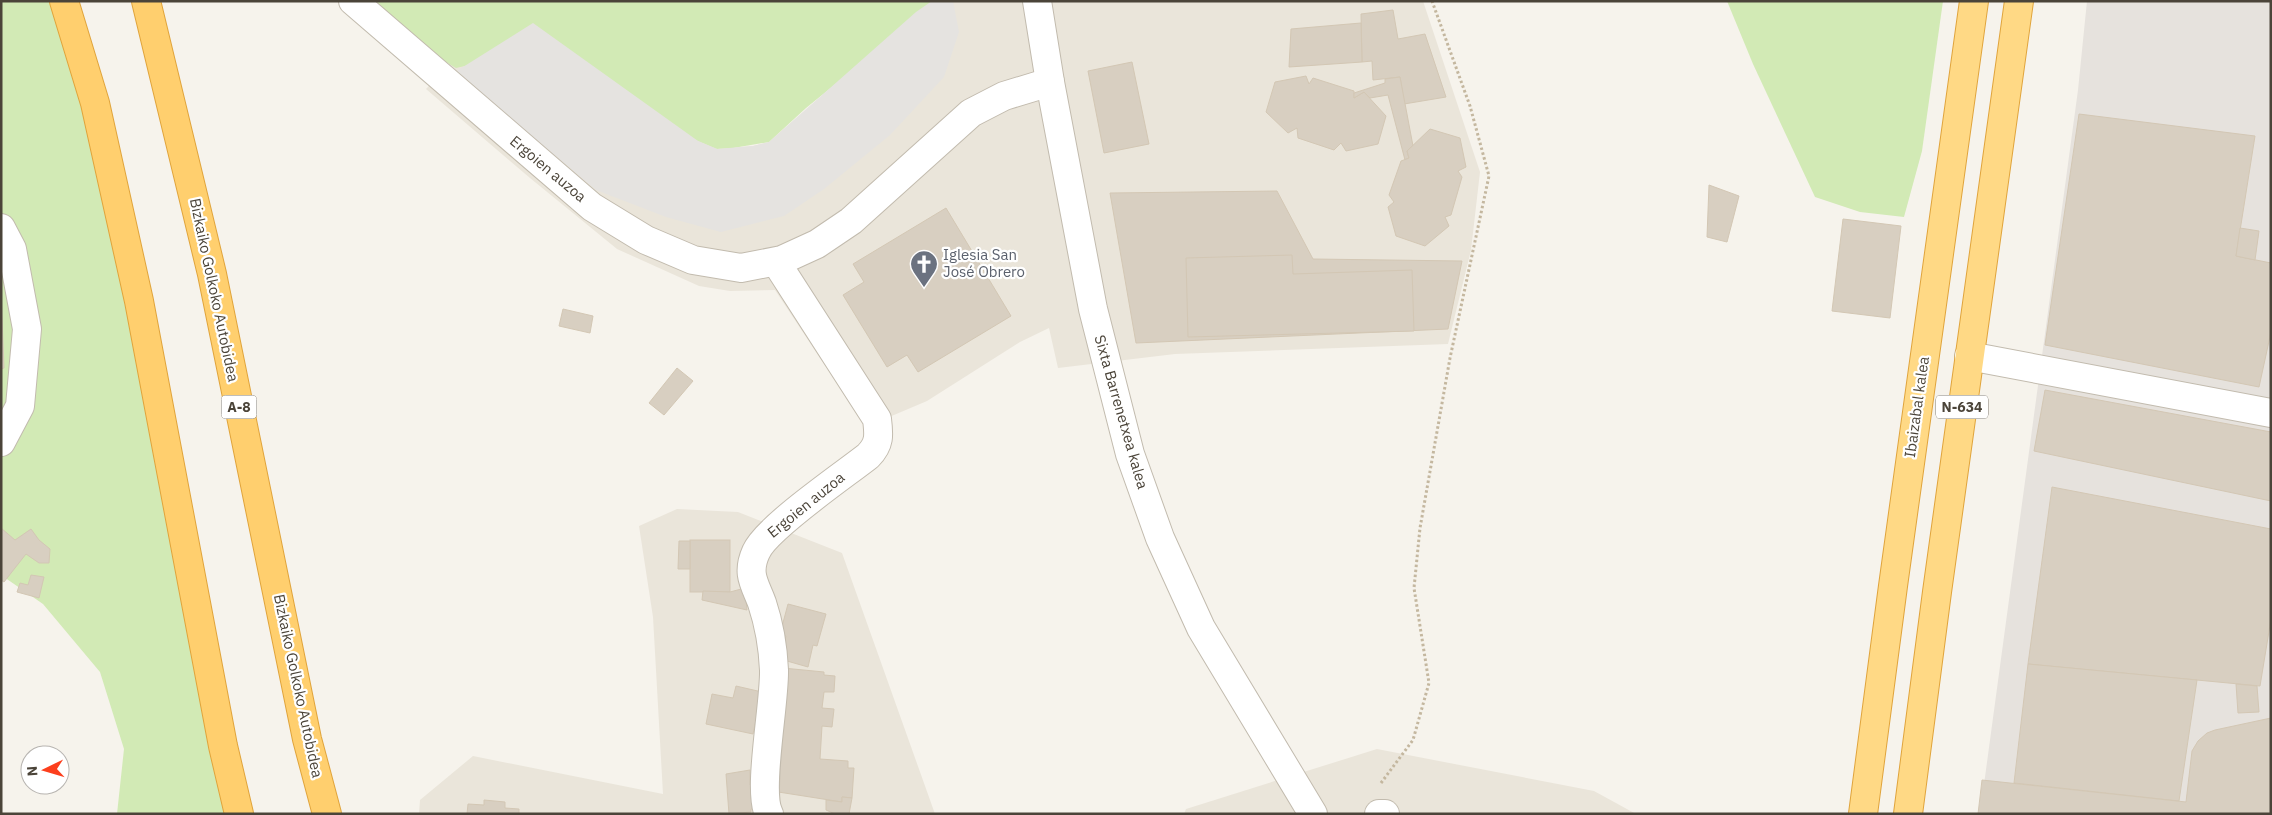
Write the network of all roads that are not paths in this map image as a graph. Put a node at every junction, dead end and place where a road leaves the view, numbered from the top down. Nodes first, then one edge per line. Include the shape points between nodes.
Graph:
1 (64, 1) edge
2 (146, 1) edge
3 (353, 1) edge
4 (1974, 1) edge
5 (2019, 1) edge
6 (1042, 2) edge
7 (1050, 82) junction
8 (1, 228) edge
9 (776, 262) junction
10 (1969, 356) junction
11 (2271, 413) edge
12 (1, 442) edge
13 (239, 814) edge
14 (327, 814) edge
15 (769, 814) edge
16 (1313, 814) edge
17 (1864, 814) edge
18 (1908, 814) edge

1 - 13 highway via 95,103 139,301
2 - 14 highway, Bizkaiko Golkoko Autobidea / A-8 via 212,274 307,739
3 - 9 street, Ergoien auzoa via 592,207 646,240 693,260 741,268
4 - 17 highway, Ibaizabal kalea / N-634
5 - 10 highway, N-634
6 - 7 street, Sixta Barrenetxea kalea
7 - 9 street, Ergoien auzoa via 1004,96 971,113 851,221 817,244
7 - 16 street, Sixta Barrenetxea kalea via 1093,309 1133,463 1160,538 1201,628
8 - 12 street via 12,249 27,329 20,406
9 - 15 street, Ergoien auzoa via 877,419 879,437 868,456 776,528 755,553 751,568 753,584 770,634 774,670 764,782
10 - 11 street
10 - 18 highway, N-634

